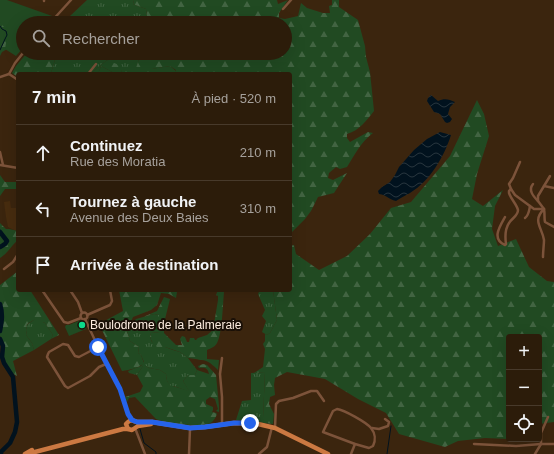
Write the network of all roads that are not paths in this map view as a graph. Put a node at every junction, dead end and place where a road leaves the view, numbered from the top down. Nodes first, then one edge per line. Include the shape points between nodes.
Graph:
1 (71, 0) edge
2 (291, 0) edge
3 (283, 9) dead end
4 (56, 16) edge
5 (18, 60) edge
6 (96, 64) dead end
7 (90, 72) edge
8 (9, 74) junction
9 (0, 77) edge
10 (16, 79) edge
11 (0, 152) edge
12 (520, 162) dead end
13 (1, 165) edge
14 (16, 168) edge
15 (550, 176) dead end
16 (533, 184) dead end
17 (544, 186) junction
18 (554, 188) edge
19 (511, 189) junction
20 (538, 201) junction
21 (530, 206) junction
22 (544, 209) junction
23 (505, 217) dead end
24 (525, 218) dead end
25 (554, 227) edge
26 (16, 257) edge
27 (543, 257) dead end
28 (4, 269) dead end
29 (43, 292) edge
30 (71, 292) edge
31 (110, 292) edge
32 (82, 313) junction
33 (87, 316) junction
34 (81, 318) junction
35 (85, 319) junction
36 (98, 347) junction
37 (222, 358) dead end
38 (106, 364) junction
39 (324, 401) dead end
40 (548, 417) dead end
41 (385, 419) dead end
42 (131, 425) junction
43 (222, 425) junction
44 (190, 428) junction
45 (273, 428) junction
46 (371, 428) junction
47 (355, 444) junction
48 (474, 444) dead end
49 (541, 444) junction
50 (554, 444) edge
51 (25, 454) edge
52 (30, 454) edge
53 (145, 454) edge
54 (189, 454) edge
55 (259, 454) edge
56 (328, 454) edge
57 (351, 454) edge
58 (535, 454) edge

1 - 4 street
2 - 3 street
5 - 8 street
6 - 7 street
8 - 9 street
8 - 10 street
11 - 13 street
12 - 19 street via 509,184
13 - 14 street
15 - 17 street
16 - 20 street via 531,190
17 - 18 street
17 - 20 street
19 - 21 street
19 - 23 street via 509,193 518,212 507,227 505,245 501,244 497,234
20 - 22 street
21 - 22 street
21 - 24 street
22 - 25 street via 545,222
22 - 27 street via 538,217 544,240
26 - 28 street
29 - 34 street via 64,322
30 - 32 street
31 - 33 street via 110,305
32 - 33 street
32 - 34 street
33 - 35 street
34 - 35 street
35 - 36 street
36 - 38 street
36 - 38 street via 79,357 75,356 68,345 63,344 49,352 48,357 68,388
37 - 43 street
38 - 42 street via 120,389
39 - 45 street via 317,391 310,391 279,402 276,404
40 - 49 street via 541,433
41 - 46 street via 389,422 388,426
42 - 44 main road via 163,423
42 - 51 main road
42 - 52 main road
42 - 53 street
43 - 44 main road
43 - 45 main road via 250,423
44 - 54 street
45 - 55 street via 267,447
45 - 56 main road
46 - 47 street via 375,440 373,446 369,448
46 - 47 street via 341,410 333,411 323,432
47 - 57 street
48 - 49 street
49 - 50 street
49 - 58 street

